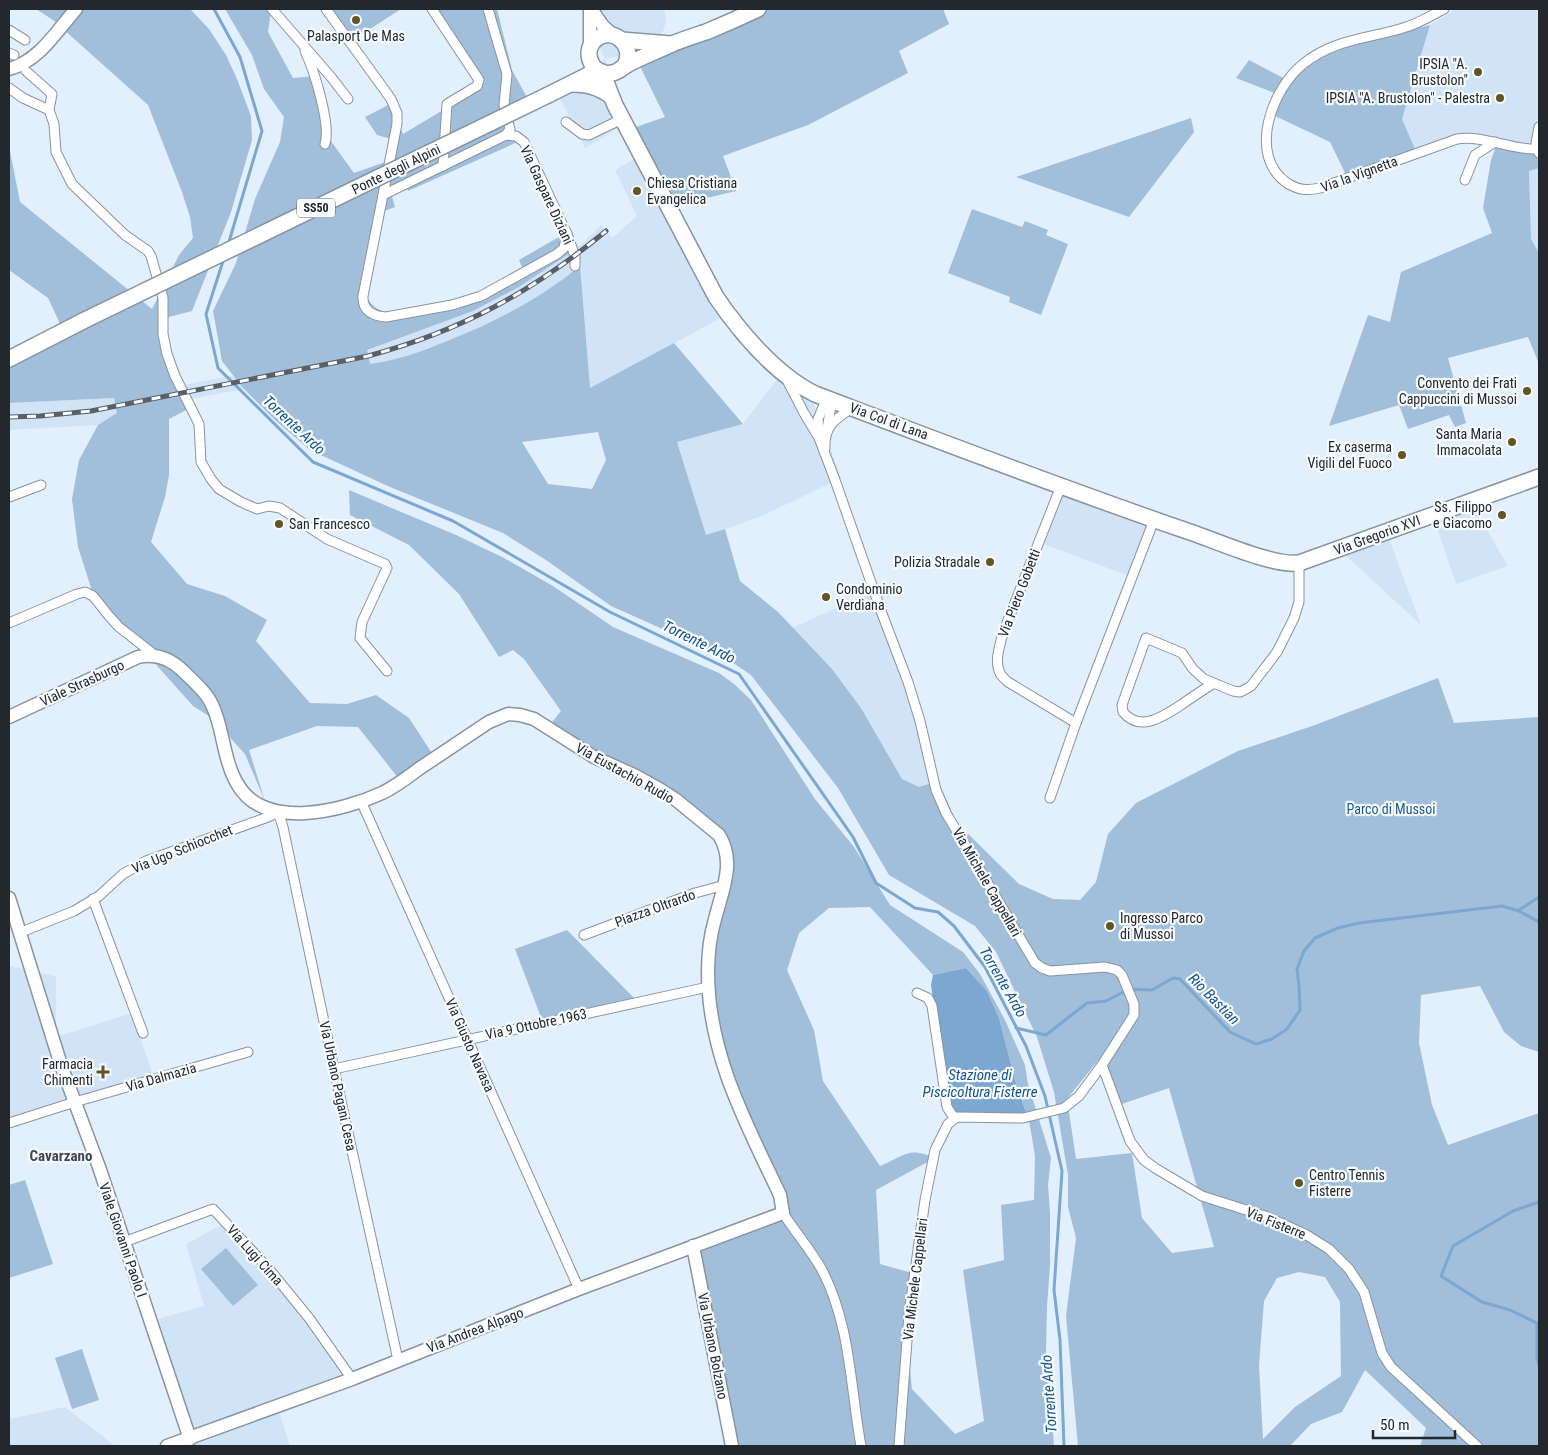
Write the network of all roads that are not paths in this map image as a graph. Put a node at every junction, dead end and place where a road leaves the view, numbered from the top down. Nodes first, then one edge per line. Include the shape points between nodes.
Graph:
1 (76, 9) edge
2 (272, 9) edge
3 (326, 9) edge
4 (432, 9) edge
5 (488, 9) edge
6 (591, 9) edge
7 (758, 9) edge
8 (1444, 9) edge
9 (9, 30) edge
10 (618, 38) junction
11 (25, 40) dead end
12 (300, 42) junction
13 (672, 44) junction
14 (590, 52) junction
15 (9, 69) edge
16 (26, 71) dead end
17 (611, 71) junction
18 (571, 84) junction
19 (9, 88) edge
20 (348, 99) dead end
21 (616, 107) junction
22 (49, 110) junction
23 (566, 122) dead end
24 (1539, 127) edge
25 (506, 136) junction
26 (1495, 142) junction
27 (325, 144) dead end
28 (1538, 151) edge
29 (443, 166) junction
30 (1465, 180) dead end
31 (383, 194) junction
32 (567, 234) junction
33 (575, 266) dead end
34 (11, 359) edge
35 (784, 373) junction
36 (830, 399) junction
37 (852, 408) junction
38 (823, 436) junction
39 (1539, 477) edge
40 (41, 485) dead end
41 (1061, 486) junction
42 (9, 497) edge
43 (1154, 520) junction
44 (1299, 564) junction
45 (9, 623) edge
46 (156, 656) junction
47 (387, 671) dead end
48 (1214, 683) junction
49 (9, 717) edge
50 (1076, 723) junction
51 (1050, 798) dead end
52 (361, 801) junction
53 (278, 812) junction
54 (726, 885) junction
55 (9, 898) edge
56 (94, 899) junction
57 (14, 934) edge
58 (584, 935) dead end
59 (708, 987) junction
60 (917, 993) dead end
61 (143, 1033) dead end
62 (467, 1039) junction
63 (248, 1052) dead end
64 (1102, 1065) junction
65 (334, 1069) junction
66 (75, 1102) junction
67 (954, 1118) junction
68 (9, 1124) edge
69 (783, 1213) junction
70 (124, 1242) junction
71 (693, 1246) junction
72 (580, 1289) junction
73 (398, 1360) junction
74 (352, 1378) junction
75 (192, 1442) edge
76 (167, 1446) edge
77 (732, 1446) edge
78 (860, 1446) edge
79 (899, 1446) edge
80 (1477, 1446) edge

1 - 15 street via 34,56
2 - 12 street
3 - 31 street via 395,106 397,124
4 - 29 street via 479,80 477,86 447,104
5 - 25 street, Via Gaspare Diziani via 507,74 504,105 510,129
6 - 10 street via 603,26
6 - 14 street
7 - 13 main road, Ponte degli Alpini
8 - 26 street, Via la Vignetta via 1416,24 1328,48 1301,65 1283,88 1274,107 1266,145 1270,164 1290,185 1306,191 1457,139
9 - 11 street
10 - 13 main road
10 - 14 main road via 606,35 599,38
10 - 17 main road via 626,45 627,60
12 - 20 street
12 - 27 street via 318,88 327,132
13 - 17 main road, Ponte degli Alpini
14 - 17 main road via 592,65
14 - 18 main road
16 - 22 street via 52,94
17 - 18 main road, Ponte degli Alpini via 588,75
17 - 21 main road
18 - 21 main road via 598,88
18 - 34 main road, Ponte degli Alpini / SS50, bridge
19 - 22 street
21 - 23 street via 588,135
21 - 35 main road, Via Col di Lana via 716,296 743,332
22 - 47 street via 54,124 56,152 72,184 125,235 148,251 155,263 163,298 163,334 167,354 199,424 201,462 211,479 219,489 241,502 257,509 280,508 327,539 385,564 387,568 362,622 360,638
24 - 28 street
25 - 29 street, Via Gaspare Diziani
25 - 32 street, Via Gaspare Diziani via 516,136 524,142
26 - 28 street, Via la Vignetta
26 - 30 street via 1475,155
29 - 31 street, Via Gaspare Diziani
31 - 32 street via 363,302 368,312 379,317 452,305 481,296 557,254 564,248
32 - 33 street, Via Gaspare Diziani
35 - 36 main road, Via Col di Lana via 806,389
35 - 38 street, Via Michele Cappellari via 804,413
36 - 37 main road, Via Col di Lana
36 - 38 street
37 - 38 street via 836,419
37 - 41 main road, Via Col di Lana
38 - 64 street, Via Michele Cappellari via 826,456 908,682 936,790 946,813 1035,963 1050,971 1109,967 1122,974 1134,1008 1133,1018
39 - 44 main road, Via Gregorio XVI
40 - 42 street
41 - 43 main road, Via Col di Lana
41 - 50 street, Via Piero Gobetti via 1003,633 998,663 1000,673 1008,682
43 - 44 main road, Via Col di Lana via 1276,562
43 - 50 street
44 - 48 street via 1296,610 1269,664 1246,690 1233,691
45 - 46 street via 85,592 93,596 120,627
46 - 49 street, Viale Strasburgo via 138,657
46 - 53 street, Via Eustachio Rudio via 170,660 204,691 217,718 238,785 254,802
48 - 48 street via 1198,674 1182,653 1146,638 1122,705 1123,712 1132,720 1152,721
50 - 51 street
52 - 53 street, Via Eustachio Rudio via 312,813
52 - 54 street, Via Eustachio Rudio via 392,787 495,719 508,714 527,716 594,757 661,790 712,828 724,843
52 - 62 street, Via Giusto Navasa
53 - 56 street, Via Ugo Schiocchet via 146,861 123,874
53 - 65 street, Via Urbano Pagani Cesa
54 - 58 street, Piazza Oltrardo via 695,893
54 - 59 street, Via Eustachio Rudio via 712,932
55 - 57 street, Viale Giovanni Paolo I
56 - 57 street, Via Ugo Schiocchet via 74,911
56 - 61 street
57 - 66 street, Viale Giovanni Paolo I
59 - 62 street, Via 9 Ottobre 1963
59 - 69 street, Via Eustachio Rudio via 720,1059 780,1195
60 - 67 street via 928,998 932,1006 947,1107
62 - 65 street, Via 9 Ottobre 1963
62 - 72 street, Via Giusto Navasa
63 - 66 street, Via Dalmazia
64 - 67 street, Via Michele Cappellari via 1079,1096 1064,1108 1030,1117
64 - 80 street, Via Fisterre via 1130,1141 1144,1160 1202,1196 1278,1221 1329,1249 1360,1286 1382,1353 1391,1367
65 - 73 street, Via Urbano Pagani Cesa
66 - 68 street, Via Dalmazia
66 - 70 street, Viale Giovanni Paolo I
67 - 79 street, Via Michele Cappellari via 935,1150 925,1200 909,1314
69 - 71 street, Via Andrea Alpago
69 - 78 street via 822,1270 842,1320
70 - 74 street, Via Lugi Cima via 213,1209 256,1254 309,1318
70 - 75 street, Viale Giovanni Paolo I
71 - 72 street, Via Andrea Alpago
71 - 77 street, Via Urbano Bolzano
72 - 73 street, Via Andrea Alpago
73 - 74 street, Via Andrea Alpago
74 - 75 street, Via Andrea Alpago
75 - 76 street, Via Andrea Alpago

